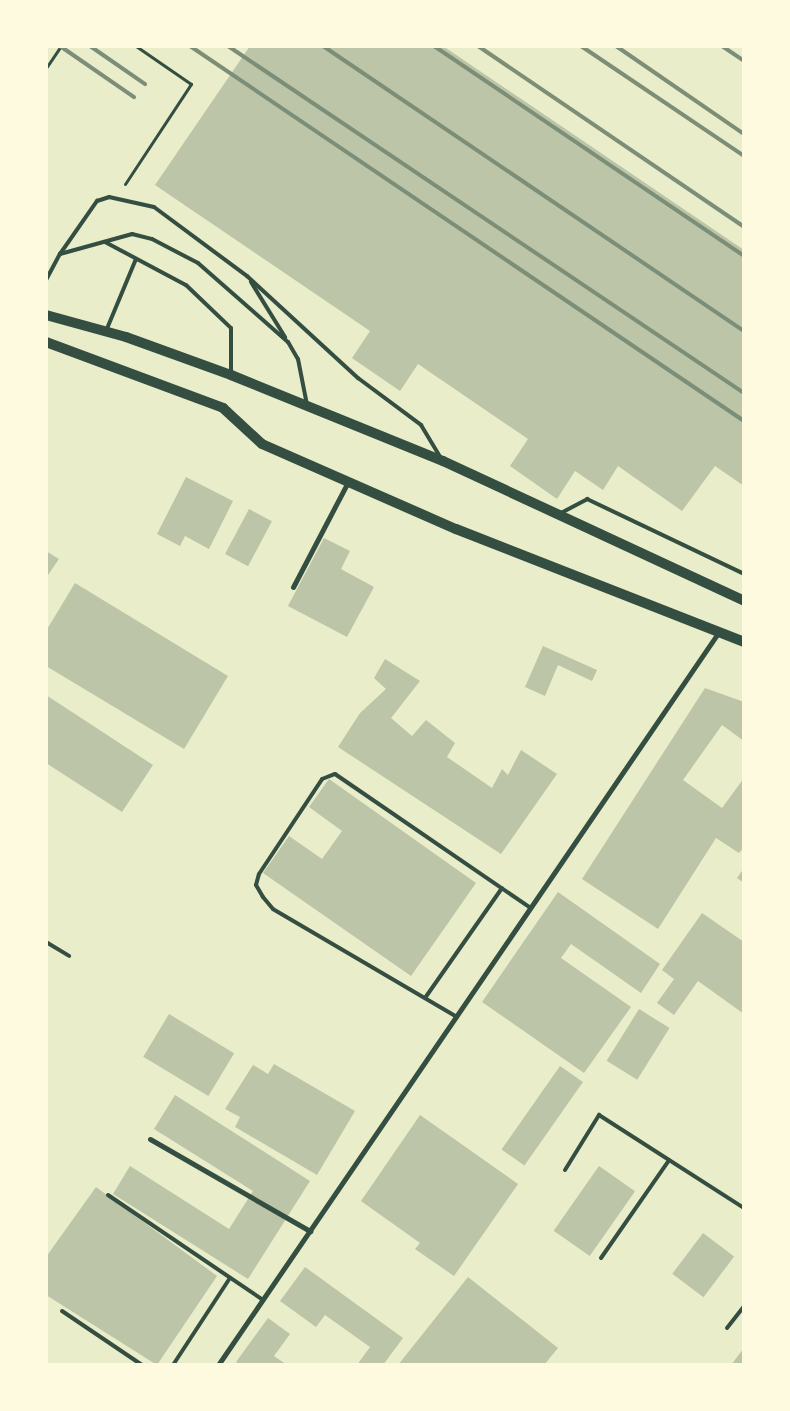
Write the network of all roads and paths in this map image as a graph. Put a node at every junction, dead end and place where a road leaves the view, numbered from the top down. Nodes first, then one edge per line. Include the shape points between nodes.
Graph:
1 (61, 46) edge
2 (136, 46) edge
3 (46, 68) edge
4 (121, 190) dead end
5 (105, 242) junction
6 (60, 254) junction
7 (136, 259) junction
8 (247, 276) junction
9 (46, 280) edge
10 (46, 315) edge
11 (106, 332) junction
12 (46, 342) edge
13 (288, 342) junction
14 (231, 375) junction
15 (308, 409) junction
16 (443, 461) junction
17 (348, 482) junction
18 (559, 515) junction
19 (744, 574) edge
20 (293, 587) dead end
21 (744, 601) edge
22 (719, 632) junction
23 (744, 642) edge
24 (502, 888) junction
25 (531, 908) junction
26 (46, 942) edge
27 (69, 956) dead end
28 (425, 998) junction
29 (457, 1017) junction
30 (150, 1139) dead end
31 (669, 1160) junction
32 (565, 1170) dead end
33 (108, 1195) dead end
34 (744, 1208) edge
35 (310, 1231) junction
36 (602, 1258) dead end
37 (230, 1278) junction
38 (263, 1300) junction
39 (744, 1306) edge
40 (62, 1311) dead end
41 (727, 1328) dead end
42 (142, 1365) edge
43 (173, 1365) edge
44 (218, 1365) edge

1 - 3 path
2 - 4 path via 191,84
5 - 6 lane
5 - 7 lane
5 - 13 lane via 132,234 181,253 231,289
6 - 8 lane via 97,201 109,197 154,208
6 - 9 lane
7 - 11 lane
7 - 14 lane via 186,285 231,328
8 - 13 lane
8 - 16 lane via 358,378 421,425
10 - 11 main road
11 - 14 main road
12 - 17 main road via 223,408 262,444
13 - 15 lane via 298,359
14 - 15 main road
15 - 16 main road
16 - 18 main road
17 - 20 street
17 - 22 main road
18 - 19 lane via 586,499
18 - 21 main road
22 - 23 main road
22 - 25 street
24 - 25 lane
24 - 28 lane
24 - 28 lane via 335,774 322,779 256,885 273,909
25 - 29 street
26 - 27 lane
28 - 29 lane
29 - 35 street
30 - 35 street
31 - 32 lane via 598,1115
31 - 34 lane
31 - 36 lane
33 - 37 lane
35 - 38 street
37 - 38 lane
37 - 43 lane
38 - 44 street
39 - 41 lane
40 - 42 lane

